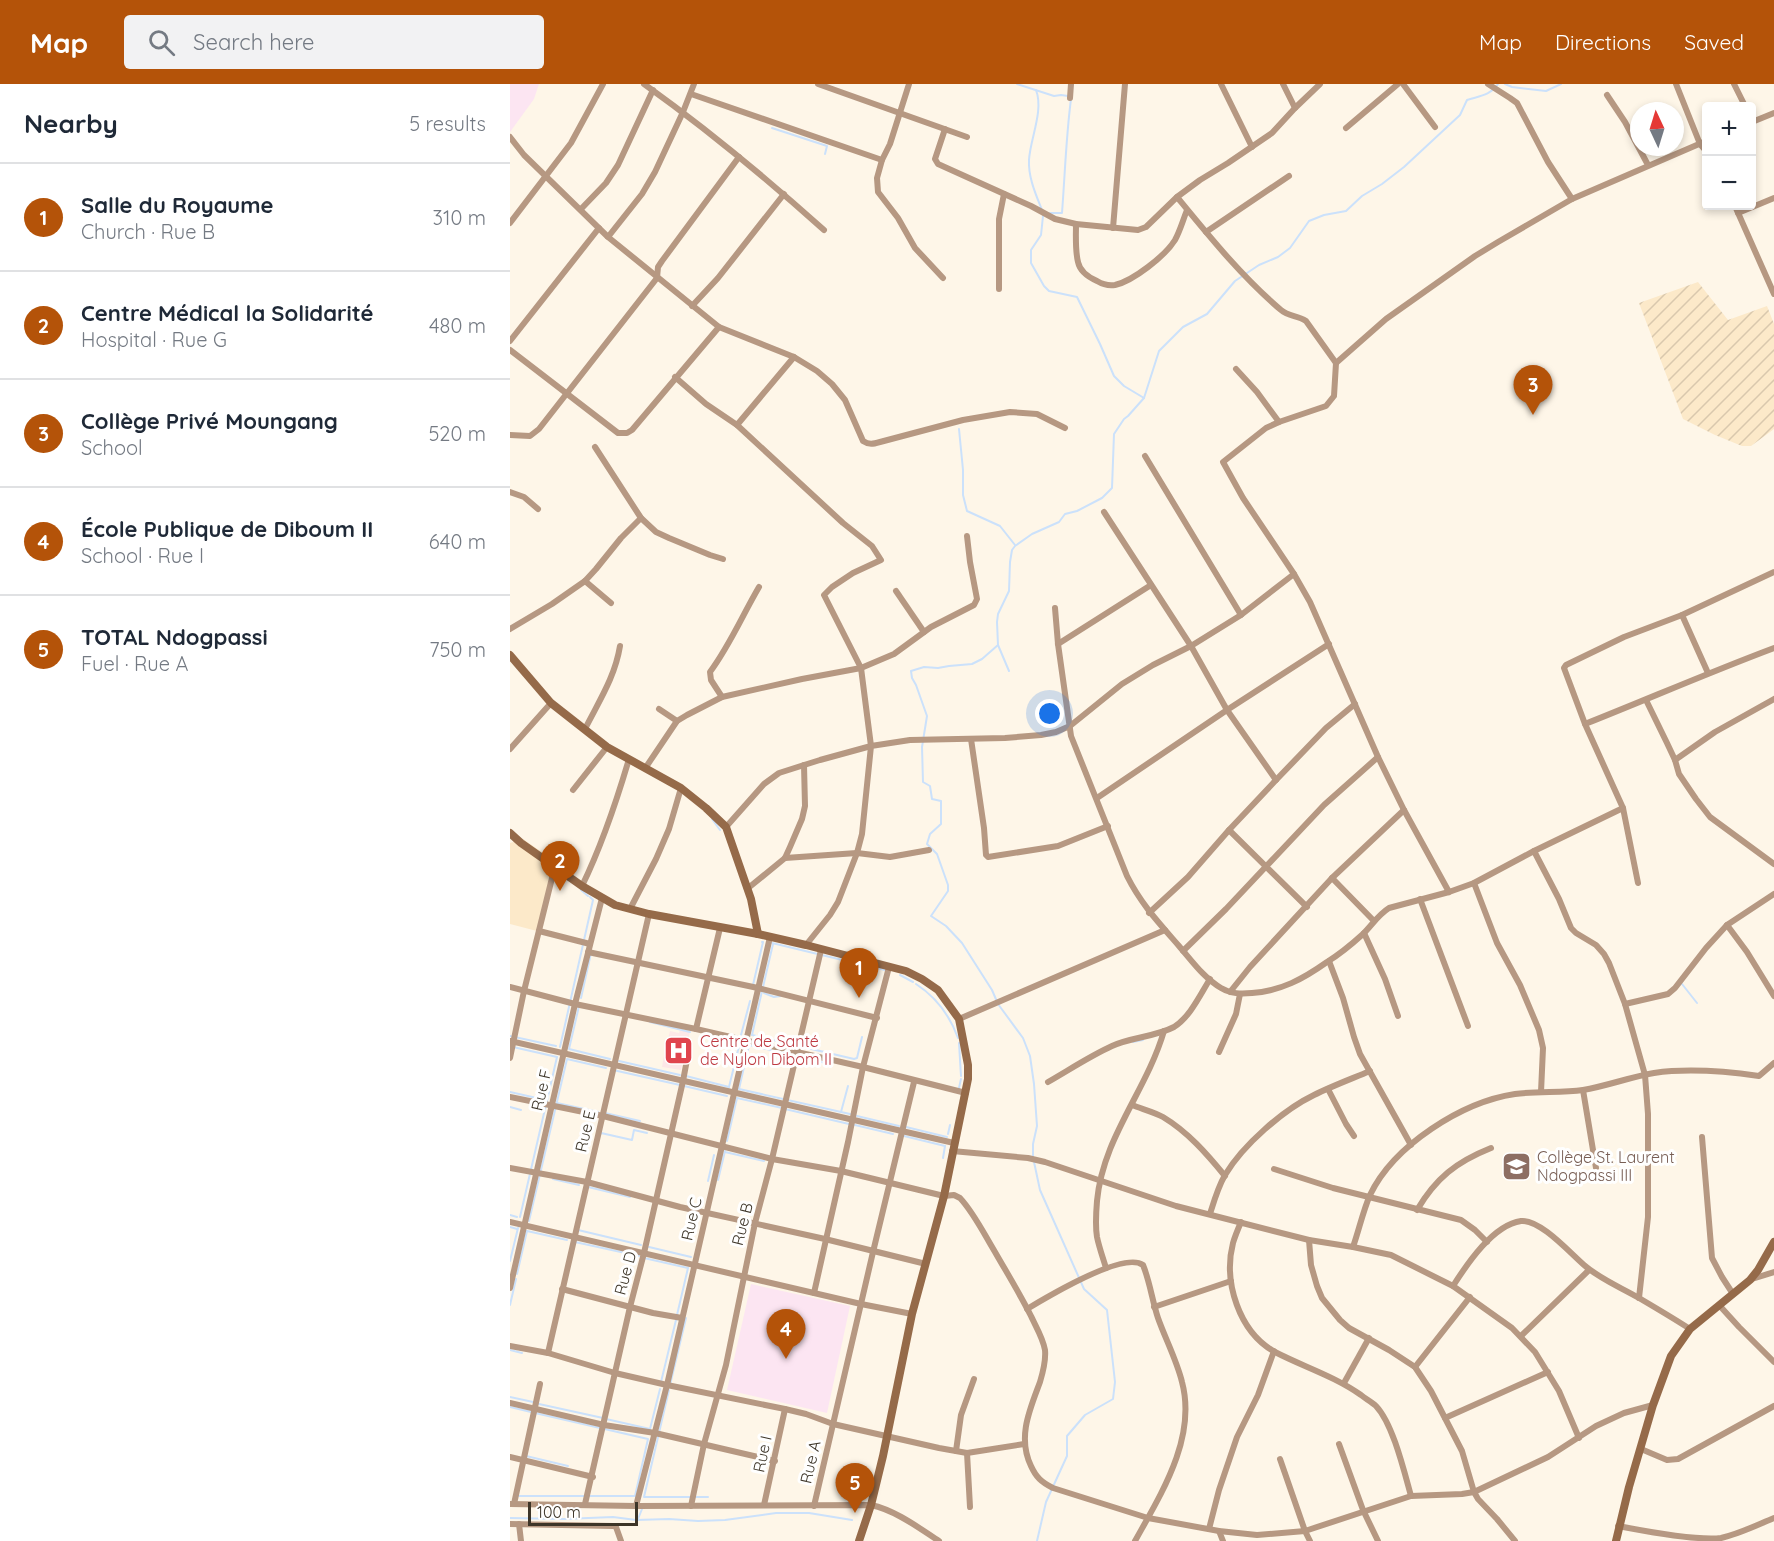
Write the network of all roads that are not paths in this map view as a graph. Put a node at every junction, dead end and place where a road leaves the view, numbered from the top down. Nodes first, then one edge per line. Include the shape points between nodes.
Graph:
1 (603, 84) edge
2 (644, 84) edge
3 (694, 84) edge
4 (818, 84) edge
5 (909, 84) edge
6 (1071, 84) edge
7 (1125, 84) edge
8 (1221, 84) edge
9 (1283, 84) edge
10 (1320, 84) edge
11 (1398, 84) edge
12 (1403, 84) edge
13 (1488, 84) edge
14 (1676, 84) edge
15 (1734, 84) edge
16 (652, 90) junction
17 (691, 94) junction
18 (1607, 95) dead end
19 (1070, 98) dead end
20 (1743, 102) edge
21 (1295, 108) junction
22 (683, 112) junction
23 (899, 113) junction
24 (1774, 113) edge
25 (1756, 120) edge
26 (1435, 127) dead end
27 (1346, 128) dead end
28 (945, 129) junction
29 (510, 137) edge
30 (967, 137) dead end
31 (1702, 140) edge
32 (1702, 142) edge
33 (1252, 147) junction
34 (740, 157) junction
35 (882, 160) junction
36 (1648, 165) junction
37 (1289, 176) dead end
38 (546, 177) junction
39 (784, 194) junction
40 (1004, 194) junction
41 (1177, 197) junction
42 (1774, 198) edge
43 (1572, 199) junction
44 (581, 209) junction
45 (1187, 210) junction
46 (1736, 210) edge
47 (1738, 213) junction
48 (510, 223) edge
49 (1076, 224) junction
50 (599, 228) junction
51 (1113, 228) junction
52 (824, 230) dead end
53 (1206, 232) junction
54 (608, 237) junction
55 (657, 278) junction
56 (943, 278) dead end
57 (999, 290) dead end
58 (1774, 294) edge
59 (692, 306) junction
60 (719, 327) junction
61 (510, 341) edge
62 (510, 350) edge
63 (794, 357) junction
64 (1336, 363) junction
65 (1236, 369) dead end
66 (675, 377) junction
67 (568, 394) junction
68 (1279, 422) junction
69 (737, 425) junction
70 (1065, 428) dead end
71 (510, 435) edge
72 (595, 447) dead end
73 (1145, 456) dead end
74 (510, 492) edge
75 (538, 509) dead end
76 (1104, 512) dead end
77 (641, 518) junction
78 (967, 536) dead end
79 (723, 559) dead end
80 (1774, 572) edge
81 (1294, 574) junction
82 (585, 581) junction
83 (1151, 585) junction
84 (759, 587) dead end
85 (896, 591) dead end
86 (611, 603) dead end
87 (1055, 608) dead end
88 (1241, 615) junction
89 (1682, 615) junction
90 (510, 629) edge
91 (924, 632) junction
92 (1058, 644) junction
93 (1329, 644) junction
94 (620, 646) dead end
95 (1191, 646) junction
96 (1774, 648) edge
97 (510, 655) edge
98 (861, 668) junction
99 (1708, 673) junction
100 (722, 697) junction
101 (1774, 699) edge
102 (1646, 700) junction
103 (552, 703) junction
104 (1355, 704) junction
105 (659, 709) dead end
106 (1227, 710) junction
107 (678, 721) junction
108 (1585, 724) junction
109 (1070, 726) junction
110 (585, 729) junction
111 (971, 739) junction
112 (871, 746) junction
113 (607, 747) junction
114 (510, 749) edge
115 (1378, 757) junction
116 (629, 759) junction
117 (1675, 760) junction
118 (804, 765) junction
119 (646, 767) junction
120 (1276, 780) junction
121 (681, 788) junction
122 (573, 790) dead end
123 (1097, 798) junction
124 (1623, 808) junction
125 (1404, 810) junction
126 (1108, 826) junction
127 (726, 827) junction
128 (1229, 830) junction
129 (510, 833) edge
130 (520, 843) junction
131 (510, 845) edge
132 (929, 850) dead end
133 (1534, 851) junction
134 (857, 853) junction
135 (784, 858) junction
136 (1774, 864) edge
137 (1266, 865) junction
138 (555, 866) junction
139 (1332, 878) junction
140 (1638, 883) dead end
141 (1474, 884) junction
142 (582, 886) junction
143 (747, 889) junction
144 (1449, 892) junction
145 (1774, 894) edge
146 (602, 898) junction
147 (1420, 900) junction
148 (1307, 907) junction
149 (630, 909) junction
150 (1149, 913) junction
151 (649, 914) junction
152 (1374, 921) junction
153 (1727, 925) junction
154 (720, 927) junction
155 (1165, 930) junction
156 (539, 931) junction
157 (1364, 933) junction
158 (758, 934) junction
159 (770, 937) junction
160 (590, 944) junction
161 (806, 945) junction
162 (821, 950) junction
163 (1183, 951) junction
164 (588, 952) junction
165 (1329, 961) junction
166 (638, 963) junction
167 (889, 967) junction
168 (707, 978) junction
169 (1210, 979) junction
170 (510, 987) edge
171 (758, 988) junction
172 (524, 991) junction
173 (1230, 992) junction
174 (1240, 994) junction
175 (1774, 996) edge
176 (808, 1001) junction
177 (575, 1004) junction
178 (1625, 1005) junction
179 (626, 1015) junction
180 (1398, 1016) dead end
181 (877, 1018) junction
182 (959, 1018) junction
183 (1468, 1026) dead end
184 (696, 1029) junction
185 (1164, 1031) junction
186 (746, 1041) junction
187 (512, 1042) edge
188 (689, 1049) dead end
189 (796, 1052) junction
190 (1219, 1052) dead end
191 (564, 1053) junction
192 (510, 1058) edge
193 (1774, 1063) edge
194 (614, 1065) junction
195 (862, 1068) junction
196 (1370, 1071) junction
197 (1645, 1075) junction
198 (683, 1081) junction
199 (914, 1082) junction
200 (1048, 1082) dead end
201 (1329, 1089) junction
202 (1583, 1090) junction
203 (1541, 1092) junction
204 (733, 1093) junction
205 (966, 1094) junction
206 (510, 1097) edge
207 (783, 1105) junction
208 (1132, 1105) junction
209 (552, 1106) junction
210 (603, 1116) junction
211 (852, 1121) junction
212 (902, 1132) junction
213 (670, 1134) junction
214 (1354, 1136) dead end
215 (1702, 1137) dead end
216 (1411, 1145) junction
217 (721, 1147) junction
218 (953, 1147) junction
219 (1491, 1148) dead end
220 (772, 1159) junction
221 (510, 1167) edge
222 (1596, 1168) dead end
223 (1274, 1169) dead end
224 (842, 1171) junction
225 (536, 1173) junction
226 (1225, 1176) junction
227 (1099, 1180) junction
228 (587, 1182) junction
229 (890, 1182) junction
230 (944, 1196) junction
231 (1370, 1196) junction
232 (656, 1200) junction
233 (1417, 1210) junction
234 (706, 1213) junction
235 (1210, 1214) junction
236 (1241, 1221) junction
237 (510, 1222) edge
238 (755, 1223) junction
239 (525, 1226) junction
240 (574, 1237) junction
241 (825, 1239) junction
242 (1309, 1240) junction
243 (1486, 1242) junction
244 (1774, 1242) edge
245 (1353, 1247) junction
246 (873, 1252) junction
247 (644, 1253) junction
248 (694, 1264) junction
249 (926, 1264) junction
250 (1106, 1268) junction
251 (1589, 1270) junction
252 (1774, 1272) edge
253 (744, 1276) junction
254 (511, 1280) edge
255 (1750, 1280) junction
256 (1231, 1281) junction
257 (1453, 1286) junction
258 (510, 1288) edge
259 (562, 1289) junction
260 (814, 1293) junction
261 (1733, 1294) junction
262 (1470, 1297) junction
263 (1639, 1298) junction
264 (861, 1304) junction
265 (1719, 1305) junction
266 (630, 1307) junction
267 (1154, 1307) junction
268 (1027, 1309) junction
269 (912, 1314) junction
270 (682, 1318) junction
271 (1690, 1329) junction
272 (1521, 1336) junction
273 (1369, 1338) junction
274 (510, 1346) edge
275 (1274, 1351) junction
276 (548, 1353) junction
277 (1774, 1362) edge
278 (1415, 1367) junction
279 (1548, 1372) junction
280 (615, 1373) junction
281 (974, 1378) dead end
282 (1344, 1383) junction
283 (540, 1384) dead end
284 (667, 1385) junction
285 (717, 1396) junction
286 (510, 1403) edge
287 (1653, 1405) junction
288 (1774, 1406) edge
289 (535, 1409) junction
290 (785, 1409) junction
291 (1445, 1418) junction
292 (833, 1424) junction
293 (604, 1425) junction
294 (655, 1433) junction
295 (887, 1436) junction
296 (1579, 1438) junction
297 (704, 1444) junction
298 (1024, 1444) junction
299 (1339, 1444) dead end
300 (1641, 1449) junction
301 (956, 1452) junction
302 (967, 1453) junction
303 (510, 1457) edge
304 (1280, 1458) dead end
305 (523, 1459) junction
306 (775, 1461) junction
307 (593, 1477) junction
308 (1474, 1492) junction
309 (1410, 1496) junction
310 (512, 1504) edge
311 (585, 1504) junction
312 (764, 1505) junction
313 (871, 1505) junction
314 (636, 1506) junction
315 (691, 1506) junction
316 (814, 1506) junction
317 (970, 1507) dead end
318 (1364, 1510) junction
319 (1148, 1518) junction
320 (1774, 1518) edge
321 (510, 1524) edge
322 (519, 1524) junction
323 (1618, 1526) junction
324 (1209, 1529) junction
325 (1219, 1531) junction
326 (1305, 1531) junction
327 (1707, 1540) edge
328 (520, 1541) edge
329 (621, 1541) edge
330 (859, 1541) edge
331 (939, 1541) edge
332 (1136, 1541) edge
333 (1223, 1541) edge
334 (1310, 1541) edge
335 (1377, 1541) edge
336 (1515, 1541) edge
337 (1616, 1541) edge

1 - 38 street via 571,143
2 - 16 street
3 - 17 street
4 - 23 street
5 - 23 street
6 - 19 street
7 - 51 street
8 - 33 street
9 - 21 street
10 - 21 street
11 - 27 street
12 - 26 street
13 - 43 street via 1517,103
14 - 31 street
15 - 20 street
16 - 22 street
16 - 44 street via 618,165
17 - 22 street
17 - 35 street
18 - 36 street
21 - 33 street via 1272,133
22 - 34 street
22 - 54 street via 655,172
23 - 28 street
23 - 35 street
24 - 25 street
28 - 30 street
28 - 40 street via 936,162
29 - 38 street
32 - 36 street
33 - 41 street
34 - 39 street
34 - 55 street via 662,261
35 - 56 street via 878,192 915,248
36 - 43 street
37 - 53 street
38 - 44 street
38 - 48 street
39 - 52 street
39 - 59 street
40 - 49 street via 1055,219
40 - 57 street via 999,219
41 - 45 street
41 - 51 street via 1146,227
42 - 47 street
43 - 64 street via 1456,269 1386,319
44 - 50 street
45 - 49 street via 1174,241 1156,261 1114,285 1099,283 1082,271
45 - 53 street
46 - 47 street
47 - 58 street
49 - 51 street
50 - 54 street
50 - 61 street
53 - 64 street via 1280,309 1306,321
54 - 55 street
55 - 59 street
55 - 67 street
59 - 60 street
60 - 63 street
60 - 66 street
62 - 67 street
63 - 69 street
63 - 70 street via 832,384 845,400 866,443 1010,412 1037,414
64 - 68 street via 1331,401
65 - 68 street
66 - 67 street via 627,433 618,433
66 - 69 street
67 - 71 street via 535,433
68 - 81 street via 1223,464
69 - 98 street via 872,546 880,558 880,562 853,573 824,595
72 - 77 street
73 - 88 street
74 - 75 street
76 - 83 street
77 - 79 street via 656,532
77 - 82 street
78 - 91 street via 977,603
80 - 89 street
81 - 88 street
81 - 93 street
82 - 86 street
82 - 90 street
83 - 92 street
83 - 95 street
84 - 100 street via 710,672
85 - 91 street
87 - 92 street
88 - 95 street
89 - 99 street
89 - 108 street via 1566,665
91 - 98 street via 894,654
92 - 109 street
93 - 104 street
93 - 106 street
94 - 110 street via 614,673
95 - 106 street
95 - 109 street via 1122,684
96 - 99 street
97 - 103 main road
98 - 100 street
98 - 112 street
99 - 102 street
100 - 107 street
101 - 117 street
102 - 108 street
102 - 117 street
103 - 110 main road
103 - 114 street
104 - 115 street
104 - 120 street
105 - 107 street
106 - 120 street
106 - 123 street
107 - 119 street
108 - 124 street
109 - 111 street via 1041,735
109 - 123 street via 1074,746
110 - 113 main road
111 - 112 street via 910,740
111 - 126 street via 988,857 1059,846
112 - 118 street
112 - 134 street
113 - 116 main road
113 - 122 street
115 - 125 street
115 - 137 street
116 - 119 main road
116 - 142 street via 610,820
117 - 136 street via 1683,781 1710,817
118 - 127 street via 779,773 764,784
118 - 135 street via 805,806
119 - 121 main road
120 - 128 street
121 - 127 main road
121 - 149 street via 669,829
123 - 126 street
124 - 133 street
124 - 140 street
125 - 139 street
125 - 144 street
126 - 150 street via 1127,876
127 - 143 main road
128 - 137 street
128 - 150 street via 1188,877
129 - 130 main road
130 - 131 main road
130 - 138 main road
132 - 134 street via 890,857
133 - 141 street
133 - 178 street via 1571,928 1604,954
134 - 135 street
134 - 161 street via 838,902
135 - 143 street
137 - 148 street
137 - 163 street
138 - 142 main road
138 - 156 street
139 - 148 street
139 - 152 street
141 - 144 street
141 - 203 street via 1539,1030 1543,1047
142 - 146 main road
143 - 158 main road
144 - 147 street
145 - 153 street
146 - 149 main road
146 - 160 street, Rue F
147 - 152 street via 1389,908
147 - 183 street
148 - 173 street
149 - 151 main road
150 - 155 street
151 - 154 main road
151 - 166 street, Rue E
152 - 157 street
153 - 175 street
153 - 178 street via 1676,988 1668,994
154 - 158 main road
154 - 168 street
155 - 163 street
155 - 182 street
156 - 160 street
156 - 172 street
157 - 165 street
157 - 180 street
158 - 159 main road
159 - 161 main road
159 - 171 street, Rue C
160 - 164 street, Rue F
161 - 162 main road
162 - 167 main road
162 - 176 street, Rue B
163 - 169 street
164 - 166 street
164 - 177 street, Rue F
165 - 174 street via 1282,988
165 - 196 street via 1354,1037
166 - 168 street
166 - 179 street, Rue E
167 - 181 street
167 - 182 main road via 906,971 938,990
168 - 171 street
168 - 184 street
169 - 173 street
169 - 185 street via 1184,1019
170 - 172 street
171 - 176 street
171 - 186 street, Rue C
172 - 177 street
172 - 187 street
173 - 174 street
174 - 190 street via 1236,1014
176 - 181 street
176 - 189 street, Rue B
177 - 179 street
177 - 191 street, Rue F
178 - 197 street
179 - 184 street
179 - 194 street, Rue E
181 - 195 street
182 - 205 main road via 969,1065
184 - 186 street
185 - 200 street via 1115,1044
185 - 208 street
186 - 189 street
186 - 204 street, Rue C
187 - 191 street
187 - 192 street
188 - 198 street, Rue D
189 - 195 street
189 - 207 street, Rue B
191 - 194 street
191 - 209 street, Rue F
193 - 197 street via 1759,1076 1703,1070
194 - 198 street
194 - 210 street, Rue E
195 - 199 street
195 - 211 street
196 - 201 street
196 - 216 street
197 - 202 street
197 - 263 street via 1647,1216
198 - 204 street
198 - 213 street, Rue D
199 - 205 street
199 - 212 street, Rue A
201 - 214 street
201 - 226 street via 1312,1096 1270,1126
202 - 203 street
202 - 222 street
203 - 216 street via 1484,1102 1447,1120
204 - 207 street
204 - 217 street, Rue C
205 - 218 main road
206 - 209 street
207 - 211 street
207 - 220 street, Rue B
208 - 226 street via 1162,1116 1179,1128
208 - 227 street
209 - 210 street
209 - 225 street, Rue F
210 - 213 street
210 - 228 street, Rue E
211 - 212 street
211 - 224 street
212 - 218 street
212 - 229 street, Rue A
213 - 217 street
213 - 232 street, Rue D
215 - 261 street via 1712,1258
216 - 231 street via 1391,1164
217 - 220 street
217 - 234 street, Rue C
218 - 227 street via 1028,1158
218 - 230 main road
219 - 233 street via 1458,1164 1440,1179
220 - 224 street
220 - 238 street, Rue B
221 - 225 street
223 - 231 street
224 - 229 street
224 - 241 street
225 - 228 street
225 - 239 street, Rue F
226 - 235 street
227 - 235 street
227 - 250 street via 1095,1217
228 - 232 street
228 - 240 street, Rue E
229 - 230 street
229 - 246 street, Rue A
230 - 249 main road
230 - 268 street via 954,1195 965,1203
231 - 233 street
231 - 245 street
232 - 234 street
232 - 247 street, Rue D
233 - 243 street via 1461,1220
234 - 238 street
234 - 248 street, Rue C
235 - 236 street
236 - 242 street
236 - 256 street via 1233,1245
237 - 239 street
238 - 241 street
238 - 253 street, Rue B
239 - 240 street
239 - 254 street, Rue F
240 - 247 street
240 - 259 street, Rue E
241 - 246 street
241 - 260 street
242 - 245 street
242 - 273 street via 1311,1265 1323,1298 1349,1328
243 - 251 street via 1512,1224 1533,1222
243 - 257 street
244 - 255 main road
245 - 257 street via 1390,1255
246 - 249 street
246 - 264 street, Rue A
247 - 248 street
247 - 266 street, Rue D
248 - 253 street
248 - 270 street, Rue C
249 - 269 main road
250 - 267 street via 1141,1263
250 - 268 street
251 - 263 street
251 - 272 street
252 - 255 street
253 - 260 street
253 - 285 street, Rue B
254 - 258 street, Rue F
255 - 261 main road
256 - 267 street
256 - 275 street via 1237,1306 1249,1328
257 - 262 street
259 - 266 street
259 - 276 street, Rue E
260 - 264 street
261 - 265 main road
262 - 272 street
262 - 278 street
263 - 271 street
264 - 269 street
264 - 292 street, Rue A
265 - 271 main road
265 - 277 street
266 - 270 street
266 - 280 street, Rue D
267 - 319 street via 1182,1381 1185,1427 1180,1449
268 - 298 street via 1045,1352
269 - 295 main road
270 - 284 street, Rue C
271 - 287 main road via 1671,1356
272 - 279 street
273 - 278 street
273 - 282 street
274 - 276 street
275 - 282 street
275 - 324 street via 1237,1437
276 - 280 street
278 - 291 street
279 - 291 street
279 - 296 street
280 - 284 street
280 - 293 street, Rue D
281 - 301 street via 961,1415
282 - 309 street via 1375,1405 1384,1417 1402,1461
283 - 289 street
284 - 285 street
284 - 294 street, Rue C
285 - 290 street
285 - 297 street, Rue B
286 - 289 street
287 - 296 street via 1624,1413
287 - 300 main road
288 - 300 street via 1673,1461
289 - 293 street
289 - 305 street
290 - 292 street
290 - 306 street, Rue I
291 - 308 street via 1462,1451
292 - 295 street
292 - 316 street, Rue A
293 - 294 street
293 - 307 street, Rue D
294 - 297 street
294 - 314 street, Rue C
295 - 301 street
295 - 313 main road
296 - 308 street
297 - 306 street
297 - 315 street, Rue B
298 - 302 street
298 - 319 street via 1026,1457 1042,1482
299 - 318 street
300 - 323 main road
301 - 302 street
302 - 317 street
303 - 305 street
304 - 326 street
305 - 307 street
305 - 310 street
306 - 312 street, Rue I
307 - 311 street, Rue D
308 - 309 street
308 - 336 street
309 - 318 street
310 - 311 street
311 - 314 street
312 - 315 street
312 - 316 street
313 - 316 street
313 - 330 main road
313 - 331 street
314 - 315 street
318 - 326 street
318 - 335 street
319 - 324 street
319 - 332 street
320 - 327 street via 1720,1539
321 - 322 street
322 - 328 street
322 - 329 street via 613,1526
323 - 327 street
323 - 337 main road
324 - 325 street
325 - 326 street via 1257,1535
325 - 333 street
326 - 334 street

